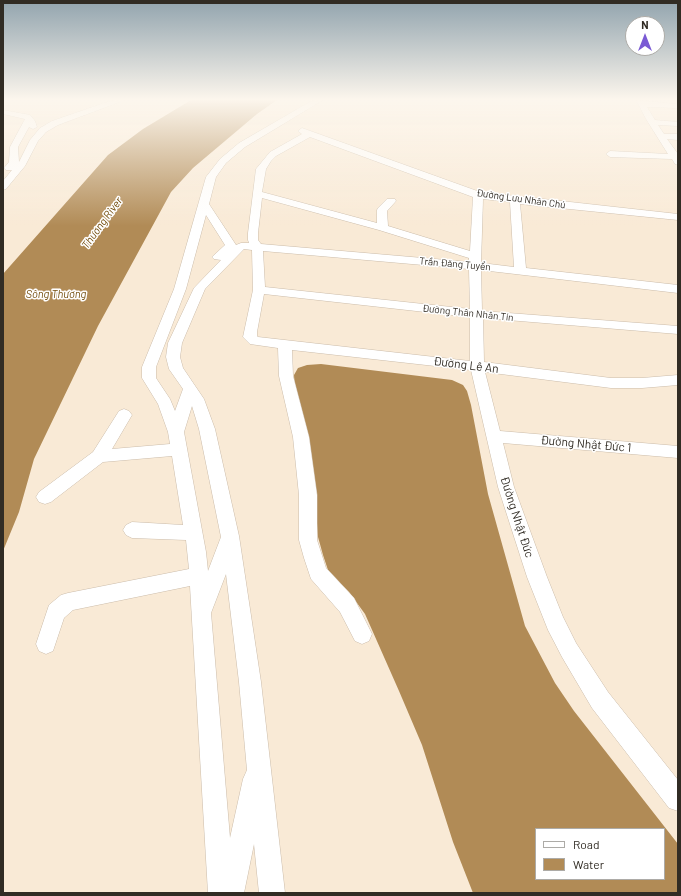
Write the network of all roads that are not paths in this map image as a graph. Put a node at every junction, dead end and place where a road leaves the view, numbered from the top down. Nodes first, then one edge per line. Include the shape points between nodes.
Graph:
1 (17, 142) edge
2 (33, 142) edge
3 (250, 142) edge
4 (256, 142) edge
5 (290, 142) edge
6 (356, 142) edge
7 (666, 142) edge
8 (242, 145) junction
9 (610, 154) dead end
10 (677, 159) edge
11 (6, 168) edge
12 (18, 169) junction
13 (3, 188) edge
14 (257, 194) junction
15 (478, 195) junction
16 (515, 200) junction
17 (391, 201) dead end
18 (203, 203) junction
19 (678, 217) edge
20 (383, 228) junction
21 (243, 246) junction
22 (476, 261) junction
23 (520, 271) junction
24 (180, 289) junction
25 (678, 289) edge
26 (259, 290) junction
27 (477, 314) junction
28 (678, 330) edge
29 (285, 344) junction
30 (477, 366) junction
31 (678, 380) edge
32 (190, 389) junction
33 (124, 415) dead end
34 (176, 432) junction
35 (494, 436) junction
36 (179, 449) junction
37 (678, 452) edge
38 (99, 456) junction
39 (45, 497) dead end
40 (132, 530) dead end
41 (193, 533) junction
42 (230, 536) junction
43 (198, 576) junction
44 (201, 614) junction
45 (362, 634) dead end
46 (46, 644) dead end
47 (258, 764) junction
48 (675, 788) edge
49 (221, 893) edge
50 (231, 893) edge
51 (272, 893) edge

1 - 11 street via 14,147 14,162
2 - 12 street
3 - 8 street
4 - 8 street
5 - 14 street via 268,159 261,169
6 - 15 street, Đường Lưu Nhân Chú
7 - 10 street
8 - 18 street via 223,161 211,177
9 - 10 street
11 - 12 street
12 - 13 street
14 - 20 street
14 - 21 street via 254,240
15 - 16 street, Đường Lưu Nhân Chú
15 - 22 street, Đường Nhật Đức
16 - 19 street, Đường Lưu Nhân Chú
16 - 23 street
17 - 20 street via 382,210
18 - 21 street
18 - 24 street
20 - 22 street
21 - 22 street, Trần Đăng Tuyển
21 - 24 street via 200,272
21 - 26 street
21 - 32 street via 206,279 175,343 173,357 176,368
22 - 23 street, Trần Đăng Tuyển
22 - 27 street, Đường Nhật Đức
23 - 25 street, Trần Đăng Tuyển
24 - 34 street via 148,367 149,378 166,403
26 - 27 street, Đường Thân Nhân Tín
26 - 29 street, Đường Lê An via 250,335 255,341
27 - 28 street, Đường Thân Nhân Tín
27 - 30 street, Đường Nhật Đức
29 - 30 street, Đường Lê An
29 - 45 street via 286,376 297,417 308,495 308,540 318,573 347,605
30 - 31 street, Đường Lê An via 555,378 611,383
30 - 35 street, Đường Nhật Đức
32 - 34 street
32 - 42 street via 197,399 207,429
33 - 38 street
34 - 36 street
35 - 37 street, Đường Nhật Đức 1
35 - 48 street, Đường Nhật Đức via 506,487 537,577 569,650 600,700
36 - 38 street
36 - 41 street
38 - 39 street
40 - 41 street
41 - 43 street
42 - 44 street
42 - 47 street via 250,682
43 - 44 street
43 - 46 street via 68,602 56,612
44 - 49 street
47 - 50 street
47 - 51 street

